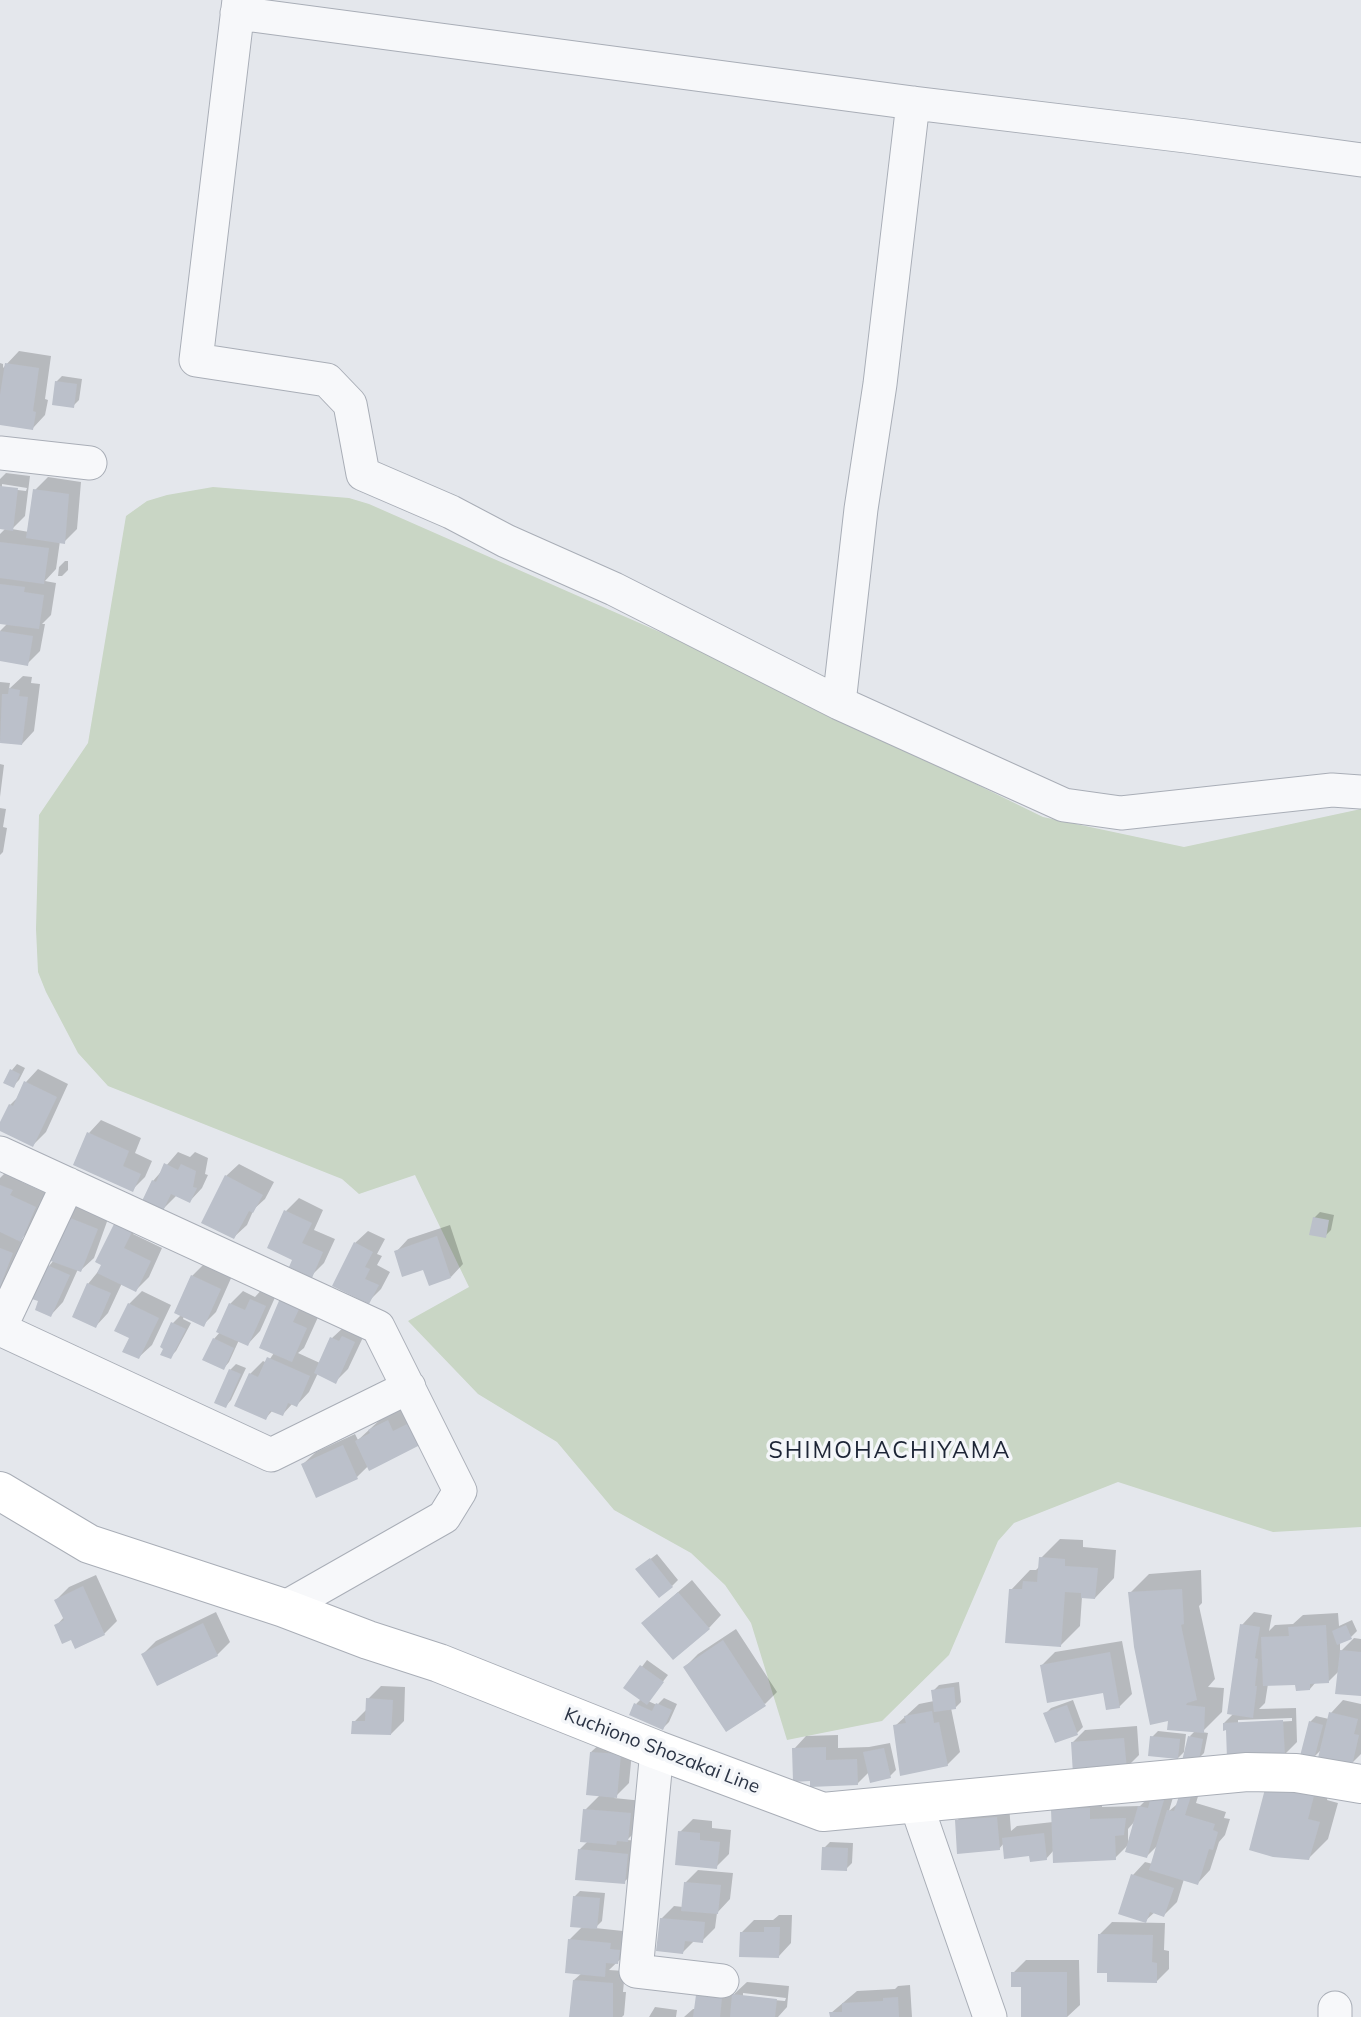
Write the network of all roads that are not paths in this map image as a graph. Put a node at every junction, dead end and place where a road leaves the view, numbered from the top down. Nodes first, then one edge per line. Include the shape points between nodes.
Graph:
1 (238, 7) edge
2 (913, 103) junction
3 (1361, 160) edge
4 (0, 453) edge
5 (90, 464) dead end
6 (839, 703) junction
7 (1361, 792) edge
8 (0, 1153) edge
9 (68, 1184) junction
10 (0, 1329) edge
11 (409, 1387) junction
12 (0, 1491) edge
13 (284, 1608) junction
14 (657, 1750) junction
15 (1361, 1784) edge
16 (916, 1804) junction
17 (722, 1981) dead end
18 (990, 2017) edge

1 - 2 street
1 - 6 street via 196,360 327,380 349,404 363,474 614,589
2 - 3 street
2 - 6 street
4 - 5 street
6 - 7 street via 1064,805 1121,813 1332,790
8 - 9 street
9 - 10 street
9 - 11 street via 378,1327
10 - 11 street via 271,1455
11 - 13 street via 460,1491 444,1517
12 - 13 main road, Kuchiono Shozakai Line via 89,1544
13 - 14 main road, Kuchiono Shozakai Line via 439,1663
14 - 16 main road, Kuchiono Shozakai Line via 823,1812
14 - 17 street via 636,1971
15 - 16 main road, Kuchiono Shozakai Line via 1296,1773 1247,1772
16 - 18 street

